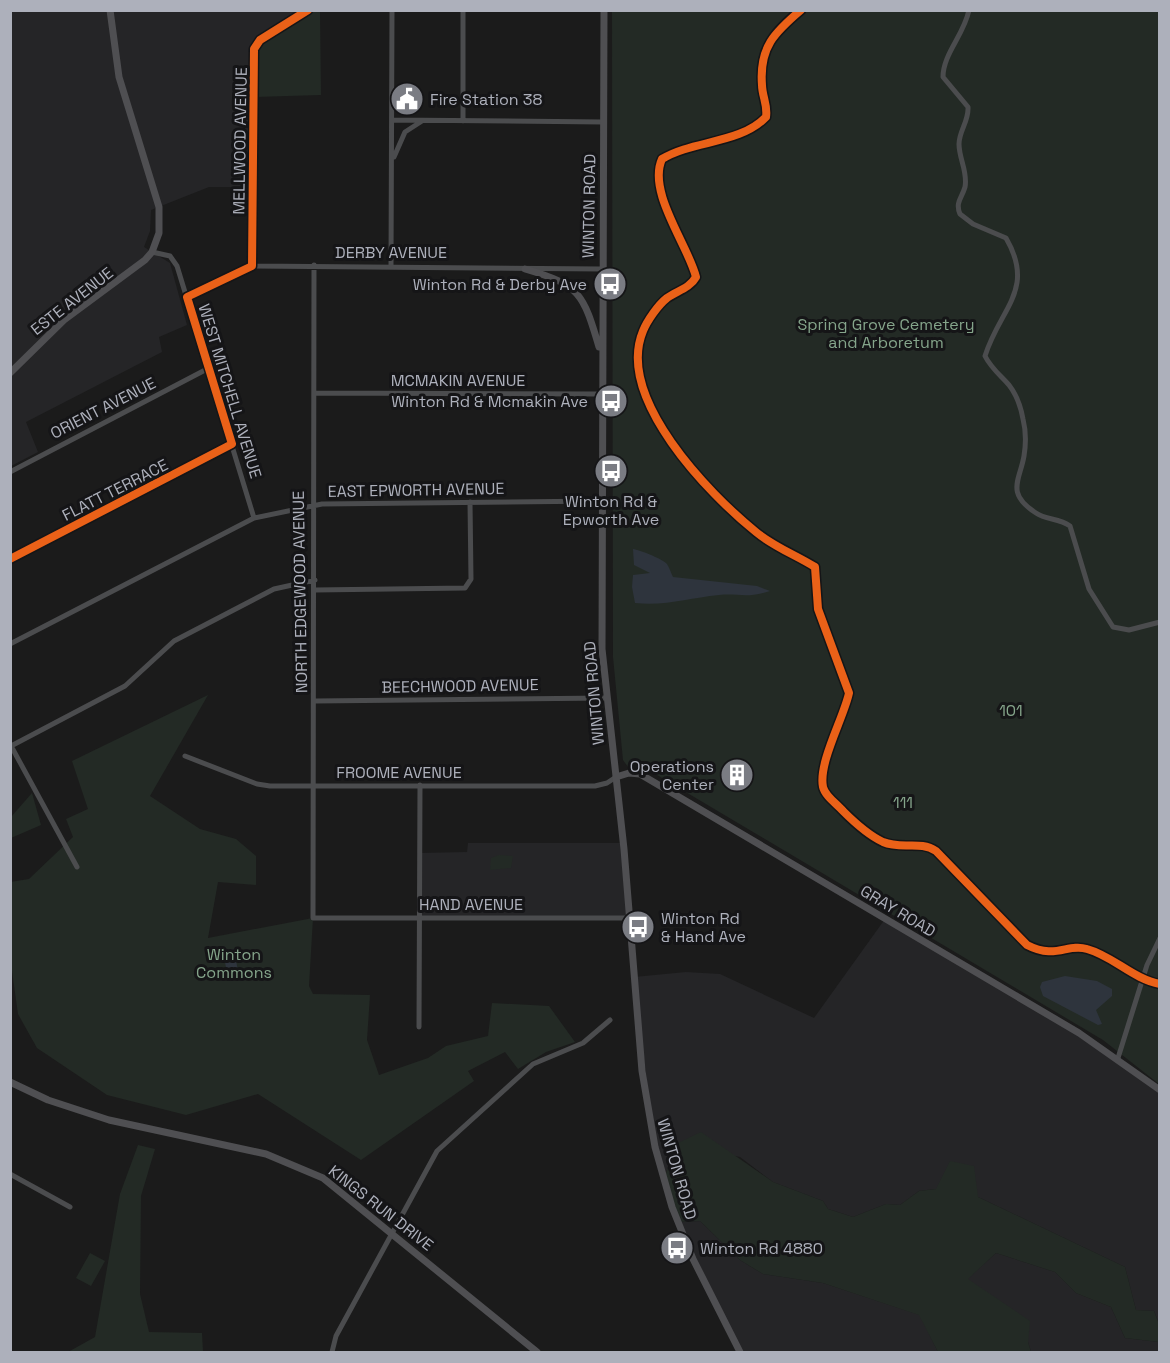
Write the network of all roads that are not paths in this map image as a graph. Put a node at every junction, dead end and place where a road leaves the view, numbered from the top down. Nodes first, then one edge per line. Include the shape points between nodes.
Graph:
1 (110, 10) edge
2 (308, 10) edge
3 (392, 10) edge
4 (463, 10) edge
5 (604, 10) edge
6 (801, 10) edge
7 (969, 10) edge
8 (393, 120) junction
9 (430, 120) junction
10 (463, 121) junction
11 (603, 122) junction
12 (392, 162) junction
13 (152, 252) junction
14 (314, 265) junction
15 (391, 265) junction
16 (252, 266) junction
17 (525, 270) junction
18 (602, 270) junction
19 (187, 297) junction
20 (602, 355) junction
21 (209, 369) junction
22 (10, 373) edge
23 (314, 393) junction
24 (603, 394) junction
25 (232, 444) junction
26 (10, 472) edge
27 (602, 501) junction
28 (470, 502) junction
29 (314, 505) junction
30 (254, 518) junction
31 (10, 559) edge
32 (315, 580) junction
33 (315, 590) junction
34 (1160, 622) edge
35 (10, 644) edge
36 (606, 698) junction
37 (315, 701) junction
38 (11, 745) edge
39 (185, 756) dead end
40 (616, 777) junction
41 (420, 785) junction
42 (314, 786) junction
43 (76, 867) dead end
44 (419, 917) junction
45 (313, 918) joint
46 (629, 918) junction
47 (1160, 938) edge
48 (1144, 979) junction
49 (1160, 984) edge
50 (610, 1020) dead end
51 (419, 1027) dead end
52 (1118, 1058) junction
53 (10, 1082) edge
54 (1160, 1090) edge
55 (10, 1174) edge
56 (70, 1207) dead end
57 (391, 1232) junction
58 (332, 1353) edge
59 (537, 1353) edge
60 (740, 1353) edge

1 - 13 street via 119,77 159,207 159,233
2 - 16 street, MELLWOOD AVENUE via 260,40 254,49
3 - 8 street
4 - 10 street
5 - 11 street, WINTON ROAD
6 - 48 street via 781,26 765,50 762,87 766,117 747,129 671,153 659,165 659,183 696,277 693,283 666,299 643,331 636,357 639,378 656,418 691,468 756,533 815,567 818,609 849,693 826,766 826,793 851,819 881,841 896,847 925,845 936,851 1027,945 1045,952 1085,948
7 - 34 street via 962,34 947,57 943,77 968,107 967,123 959,142 965,175 958,203 960,214 1006,238 1019,269 1015,295 996,326 985,356 1013,392 1023,419 1025,450 1015,482 1017,489 1038,515 1057,518 1070,526 1089,590 1113,627 1129,630
8 - 9 street
8 - 12 street
9 - 10 street
9 - 12 street via 412,125 405,132
10 - 11 street
11 - 18 street, WINTON ROAD
12 - 15 street
13 - 19 street, WEST MITCHELL AVENUE via 172,258
13 - 22 street, ESTE AVENUE via 62,322
14 - 15 street, DERBY AVENUE
14 - 16 street, DERBY AVENUE
14 - 23 street, NORTH EDGEWOOD AVENUE
15 - 17 street, DERBY AVENUE
16 - 19 street, DERBY AVENUE
17 - 18 street, DERBY AVENUE
17 - 20 street via 556,278 580,296
18 - 20 street, WINTON ROAD
19 - 21 street, WEST MITCHELL AVENUE
20 - 24 street, WINTON ROAD
21 - 25 street, WEST MITCHELL AVENUE
21 - 26 street, ORIENT AVENUE
23 - 24 street, MCMAKIN AVENUE
23 - 29 street, NORTH EDGEWOOD AVENUE
24 - 27 street, WINTON ROAD
25 - 30 street, WEST MITCHELL AVENUE
25 - 31 street, FLATT TERRACE
27 - 28 street, EAST EPWORTH AVENUE
27 - 36 street, WINTON ROAD via 602,649
28 - 29 street, EAST EPWORTH AVENUE
28 - 33 street via 471,579 465,588
29 - 30 street, EAST EPWORTH AVENUE
29 - 32 street, NORTH EDGEWOOD AVENUE
30 - 35 street, EAST EPWORTH AVENUE
32 - 33 street, NORTH EDGEWOOD AVENUE
32 - 38 street via 273,589 174,641 125,686
33 - 37 street, NORTH EDGEWOOD AVENUE
36 - 37 street, BEECHWOOD AVENUE
36 - 40 street, WINTON ROAD
37 - 42 street, NORTH EDGEWOOD AVENUE
38 - 43 street
39 - 42 street, FROOME AVENUE via 257,784
40 - 41 street, FROOME AVENUE via 595,786
40 - 46 street, WINTON ROAD
40 - 52 street, GRAY ROAD via 640,774
41 - 42 street, FROOME AVENUE
41 - 44 street
42 - 45 street, NORTH EDGEWOOD AVENUE
44 - 45 street, HAND AVENUE
44 - 46 street, HAND AVENUE
44 - 51 street
46 - 60 street, WINTON ROAD via 642,1071 655,1147 682,1235
47 - 48 street
48 - 49 street
48 - 52 street
50 - 57 street via 583,1043 533,1064 447,1140 430,1161
52 - 54 street, GRAY ROAD
53 - 57 street, KINGS RUN DRIVE via 48,1100 109,1120 286,1160 328,1181
55 - 56 street
57 - 58 street via 336,1336
57 - 59 street, KINGS RUN DRIVE

